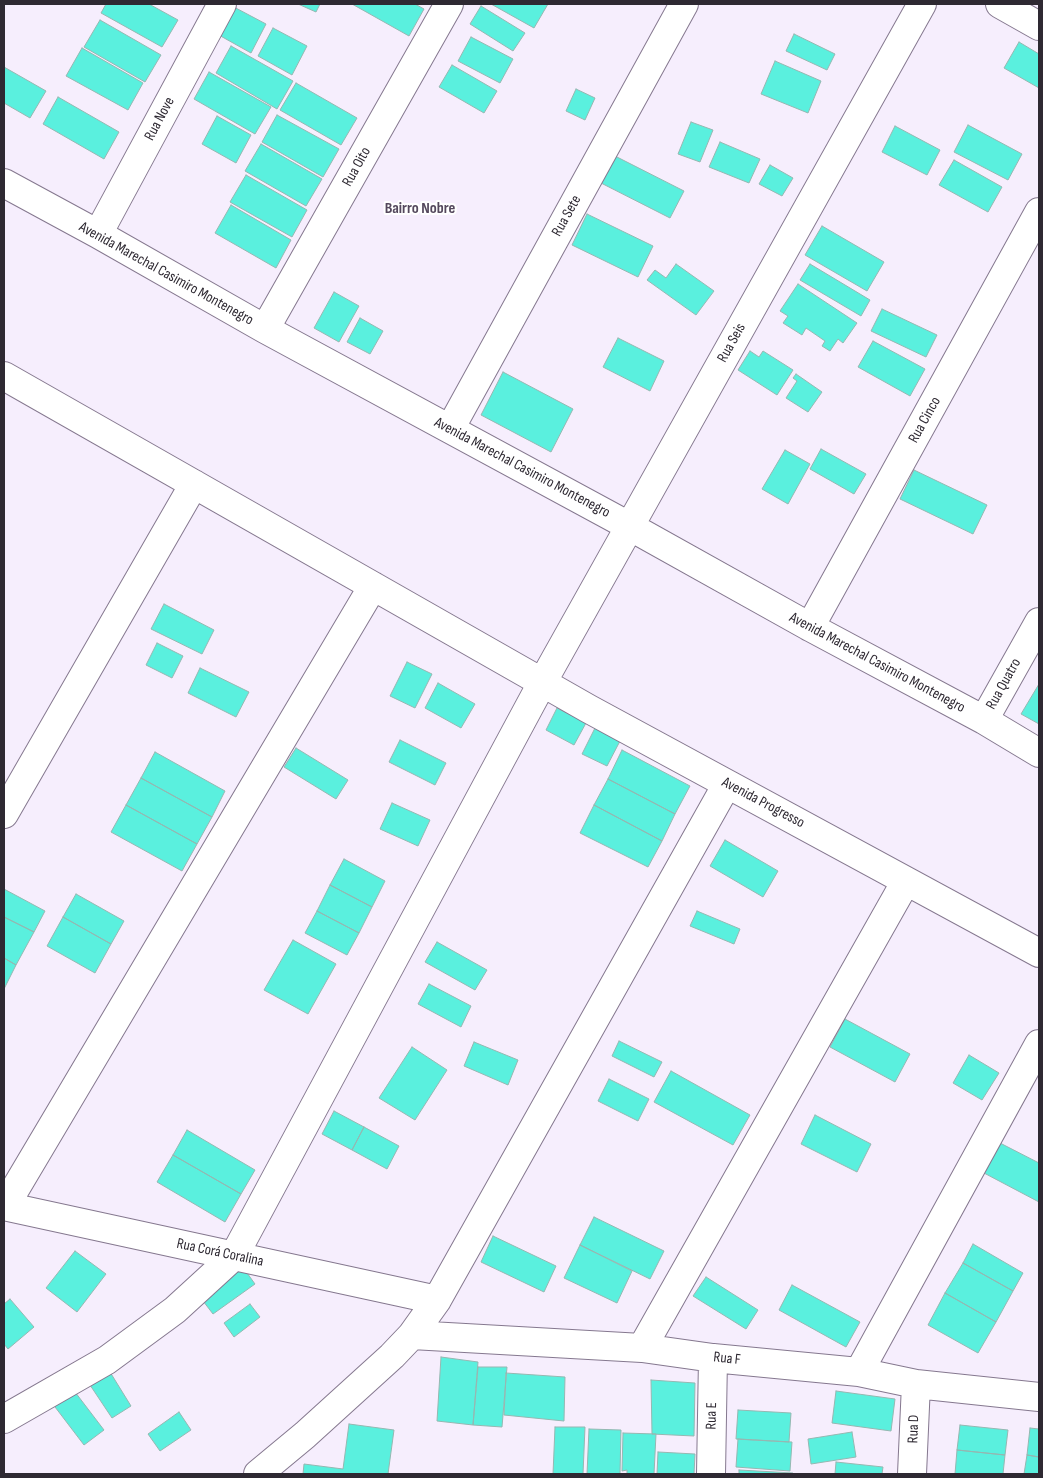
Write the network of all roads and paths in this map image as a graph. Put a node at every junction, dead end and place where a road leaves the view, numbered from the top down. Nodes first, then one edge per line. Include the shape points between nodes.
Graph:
1 (222, 4) edge
2 (449, 4) edge
3 (684, 4) edge
4 (922, 4) edge
5 (1000, 4) edge
6 (1039, 26) edge
7 (4, 183) edge
8 (1039, 212) edge
9 (98, 234) junction
10 (265, 330) junction
11 (6, 382) edge
12 (450, 429) junction
13 (194, 484) junction
14 (629, 526) junction
15 (373, 586) junction
16 (1039, 622) edge
17 (810, 627) junction
18 (542, 683) junction
19 (984, 720) junction
20 (1039, 753) edge
21 (727, 784) junction
22 (4, 814) edge
23 (906, 881) junction
24 (1039, 953) edge
25 (1039, 1044) edge
26 (4, 1206) edge
27 (234, 1256) junction
28 (437, 1300) junction
29 (412, 1335) junction
30 (642, 1348) junction
31 (713, 1358) junction
32 (859, 1372) junction
33 (916, 1384) junction
34 (1039, 1397) edge
35 (4, 1420) edge
36 (258, 1474) edge
37 (712, 1474) edge
38 (912, 1474) edge

1 - 9 street, Rua Nove
2 - 10 street, Rua Oito
3 - 12 street, Rua Sete
4 - 14 street, Rua Seis
5 - 6 street
7 - 9 street, Avenida Marechal Casimiro Montenegro
8 - 17 street, Rua Cinco
9 - 10 street, Avenida Marechal Casimiro Montenegro
10 - 12 street, Avenida Marechal Casimiro Montenegro
11 - 13 street, Avenida Progresso
12 - 14 street, Avenida Marechal Casimiro Montenegro
13 - 15 street, Avenida Progresso
13 - 22 street
14 - 17 street, Avenida Marechal Casimiro Montenegro
14 - 18 street, Rua Seis
15 - 18 street, Avenida Progresso
15 - 26 street
16 - 19 street, Rua Quatro
17 - 19 street, Avenida Marechal Casimiro Montenegro
18 - 21 street, Avenida Progresso
18 - 27 street, Rua Seis
19 - 20 street, Avenida Marechal Casimiro Montenegro
21 - 23 street, Avenida Progresso
21 - 28 street
23 - 24 street, Avenida Progresso
23 - 30 street
25 - 32 street
26 - 27 street, Rua Corá Coralina
27 - 28 street, Rua Corá Coralina
27 - 35 street, Rua Seis via 175,1310 107,1360
28 - 29 street
29 - 30 street, Rua F
29 - 36 street via 312,1429
30 - 31 street, Rua F
31 - 32 street, Rua F
31 - 37 street, Rua E
32 - 33 street, Rua F
33 - 34 street, Rua F
33 - 38 street, Rua D

